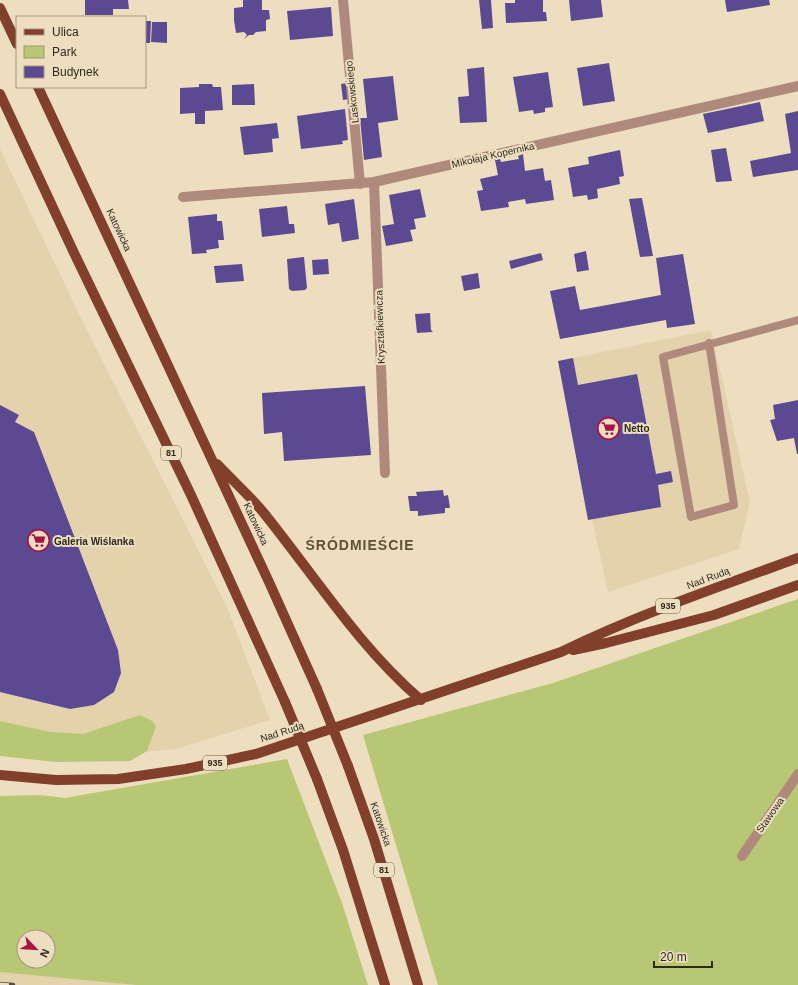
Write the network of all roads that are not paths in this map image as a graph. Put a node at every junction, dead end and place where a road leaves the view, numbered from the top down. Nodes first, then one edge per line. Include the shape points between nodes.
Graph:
1 (343, 0) edge
2 (0, 8) edge
3 (16, 42) edge
4 (798, 86) edge
5 (38, 88) edge
6 (0, 94) edge
7 (374, 182) junction
8 (360, 184) junction
9 (183, 197) dead end
10 (798, 320) edge
11 (709, 343) junction
12 (212, 458) junction
13 (385, 472) dead end
14 (798, 558) edge
15 (798, 585) edge
16 (561, 652) junction
17 (421, 700) junction
18 (798, 774) edge
19 (0, 775) edge
20 (742, 856) dead end
21 (384, 980) edge
22 (417, 981) edge

1 - 8 street, Laskowskiego
2 - 3 main road
4 - 7 street, Mikołaja Kopernika
5 - 12 main road, Katowicka / 81
6 - 21 main road, 81, bridge via 191,495 285,702 343,850
7 - 8 street, Mikołaja Kopernika
7 - 13 street, Krysztafkiewicza
8 - 9 street, Mikołaja Kopernika
10 - 11 lane
11 - 11 lane via 663,357 691,517 734,505
12 - 17 main road via 262,511 383,664
12 - 22 main road, Katowicka / 81, bridge via 317,689 348,766 377,847
14 - 16 main road, Nad Rudą / 935 via 603,631
15 - 16 main road, Nad Rudą / 935 via 714,615 606,644
16 - 17 main road, Nad Rudą / 935
17 - 19 main road, Nad Rudą / 935 via 256,754 186,769 118,779 56,780
18 - 20 street, Stawowa

